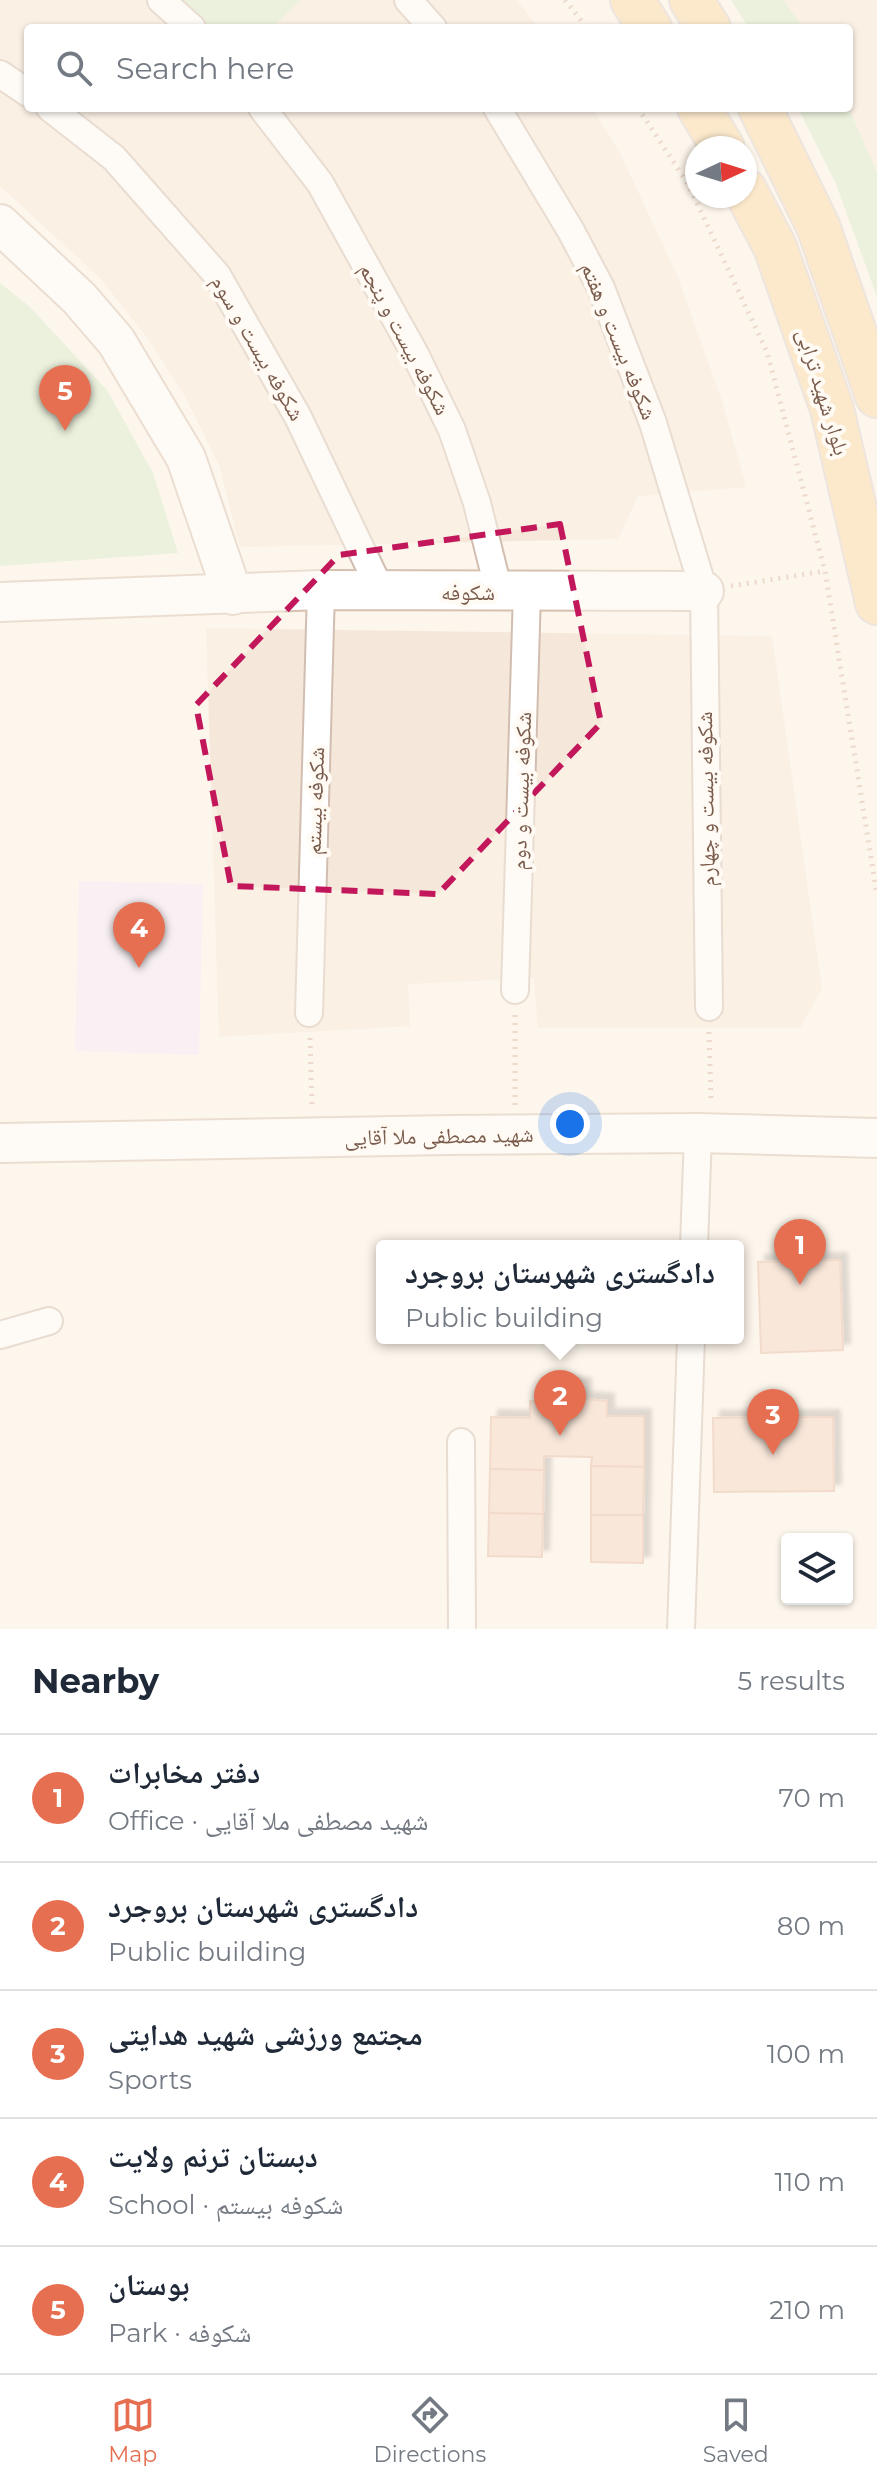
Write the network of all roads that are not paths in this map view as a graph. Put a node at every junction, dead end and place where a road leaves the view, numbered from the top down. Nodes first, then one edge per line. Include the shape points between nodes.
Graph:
1 (161, 0) edge
2 (408, 0) edge
3 (632, 0) edge
4 (691, 0) edge
5 (188, 24) edge
6 (429, 24) edge
7 (647, 24) edge
8 (706, 24) edge
9 (0, 74) edge
10 (24, 90) edge
11 (55, 112) edge
12 (265, 112) edge
13 (499, 112) edge
14 (701, 112) edge
15 (762, 112) edge
16 (716, 136) edge
17 (754, 208) edge
18 (0, 224) edge
19 (877, 396) edge
20 (321, 590) junction
21 (381, 591) junction
22 (704, 591) junction
23 (513, 592) junction
24 (233, 595) junction
25 (0, 602) edge
26 (877, 603) edge
27 (515, 990) road end
28 (709, 1007) road end
29 (309, 1013) road end
30 (705, 1133) junction
31 (877, 1138) edge
32 (0, 1143) edge
33 (695, 1240) edge
34 (49, 1321) dead end
35 (0, 1335) edge
36 (691, 1344) edge
37 (461, 1442) dead end
38 (462, 1629) edge
39 (681, 1629) edge

1 - 5 street
2 - 6 street
3 - 7 main road
4 - 8 main road
9 - 10 street
11 - 21 street, شکوفه بیست و سوم via 114,158 217,275 298,417
12 - 23 street, شکوفه بیست و پنجم via 320,183 415,354 452,430
13 - 22 street, شکوفه بیست و هفتم via 601,288 653,423
14 - 16 main road
15 - 19 main road via 818,226
17 - 26 main road, بلوار شهید ترابی via 775,247 832,409
18 - 24 street via 116,341 186,458
20 - 21 street, شکوفه
20 - 24 street, شکوفه
20 - 29 street, شکوفه بیستم
21 - 23 street, شکوفه
22 - 23 street, شکوفه
22 - 28 street, شکوفه بیست و چهارم
23 - 27 street, شکوفه بیست و دوم
24 - 25 street, شکوفه
30 - 31 street, شهید مصطفی ملا آقایی
30 - 32 street, شهید مصطفی ملا آقایی
30 - 33 street
34 - 35 street
36 - 39 street
37 - 38 street

